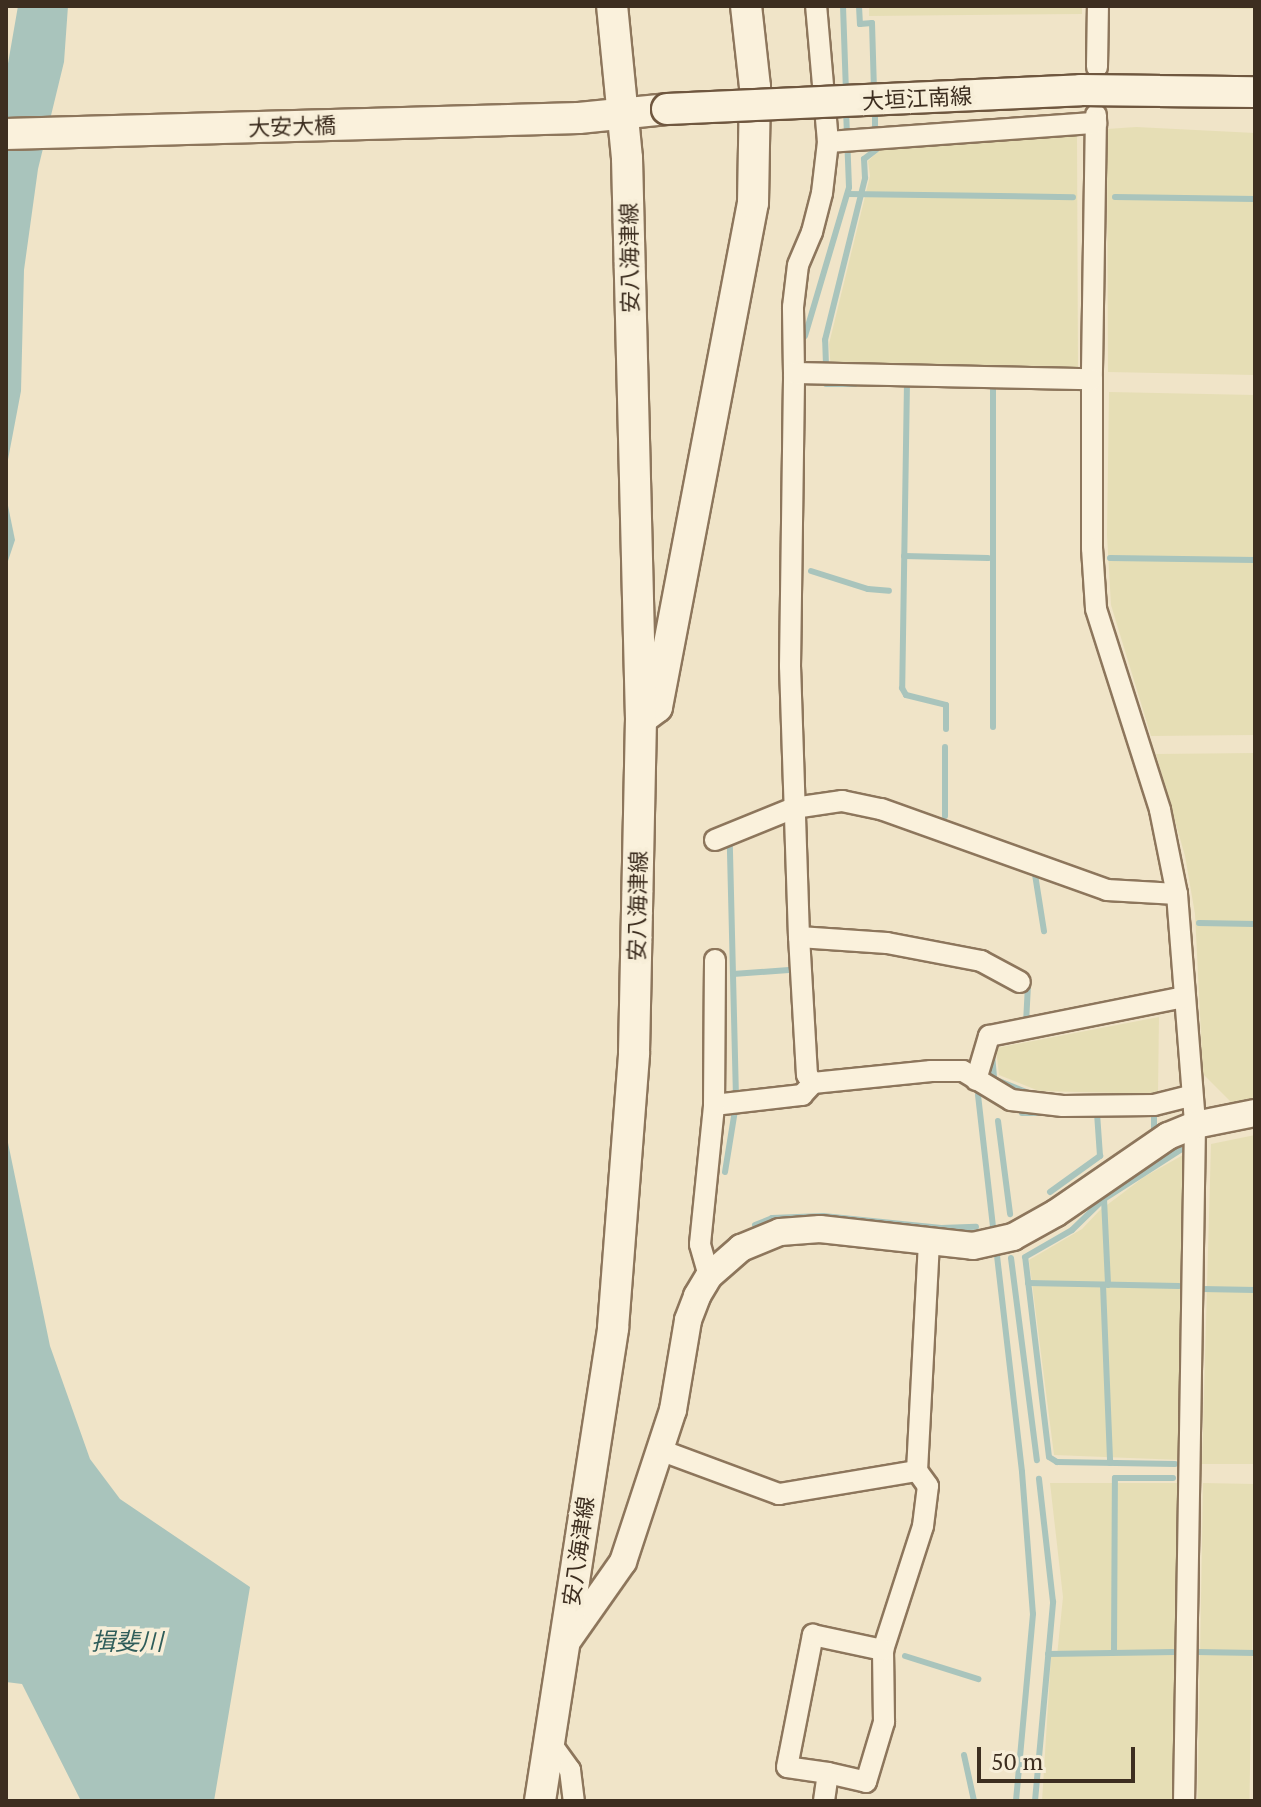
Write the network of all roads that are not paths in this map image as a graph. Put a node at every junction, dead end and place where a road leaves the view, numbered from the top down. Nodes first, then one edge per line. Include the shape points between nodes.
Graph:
1 (612, 6) edge
2 (746, 6) edge
3 (816, 6) edge
4 (1098, 6) edge
5 (1097, 67) dead end
6 (1255, 92) edge
7 (622, 112) junction
8 (579, 118) joint
9 (6, 134) edge
10 (828, 142) junction
11 (794, 373) junction
12 (1092, 379) junction
13 (641, 719) junction
14 (794, 808) junction
15 (715, 840) dead end
16 (1177, 894) junction
17 (799, 937) junction
18 (715, 960) dead end
19 (1020, 982) dead end
20 (1184, 997) junction
21 (976, 1080) junction
22 (813, 1083) junction
23 (1191, 1096) junction
24 (714, 1105) junction
25 (1255, 1113) edge
26 (1195, 1125) junction
27 (929, 1242) junction
28 (709, 1276) junction
29 (660, 1450) junction
30 (917, 1471) junction
31 (566, 1643) junction
32 (883, 1650) junction
33 (549, 1741) junction
34 (828, 1773) junction
35 (540, 1801) edge
36 (574, 1801) edge
37 (824, 1801) edge
38 (1184, 1801) edge

1 - 7 main road, 安八海津線
2 - 13 main road via 755,87 753,203 657,707
3 - 10 street
4 - 5 street
6 - 7 main road, 大垣江南線, bridge via 1081,90
7 - 8 main road, 大垣江南線
7 - 13 main road, 安八海津線
8 - 9 main road, 大安大橋
10 - 11 street via 822,193 798,265
10 - 12 street via 1096,119
11 - 12 street
11 - 14 street
12 - 16 street via 1096,609 1160,810
13 - 31 main road, 安八海津線 via 634,1053 613,1328
14 - 15 street
14 - 16 street via 842,801 881,809 1107,890
14 - 17 street
16 - 20 street
17 - 19 street via 887,943 981,961
17 - 22 street via 807,1075
18 - 24 street
20 - 21 street via 989,1036
20 - 23 street
21 - 22 street via 963,1071 931,1071
21 - 23 street via 1011,1100 1063,1106 1154,1105
22 - 24 street via 802,1095
23 - 26 street
24 - 28 street via 700,1244
25 - 26 street
26 - 27 street via 1168,1136 1013,1237 973,1246
26 - 38 street
27 - 28 street via 820,1229 780,1232 741,1248
27 - 30 street
28 - 29 street via 688,1320 673,1410
29 - 30 street via 779,1494
29 - 31 street via 623,1562
30 - 32 street via 928,1486 923,1526
31 - 33 main road, 安八海津線
32 - 34 street via 884,1722 866,1782
32 - 34 street via 813,1635 787,1767
33 - 35 main road, 安八海津線
33 - 36 street via 570,1770
34 - 37 street

